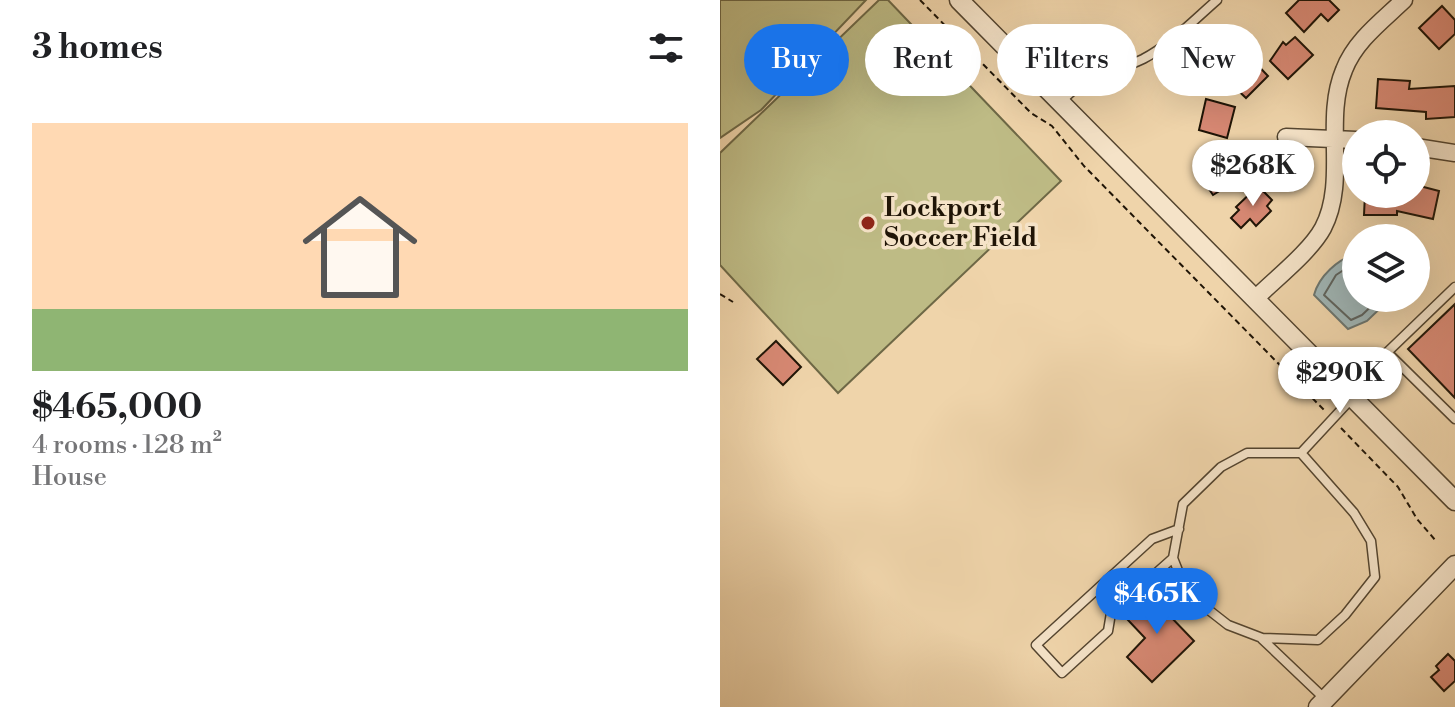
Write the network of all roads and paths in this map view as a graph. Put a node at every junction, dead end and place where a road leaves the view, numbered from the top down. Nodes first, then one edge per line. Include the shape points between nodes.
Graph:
1 (920, 0) edge
2 (959, 0) edge
3 (1217, 0) edge
4 (1404, 0) edge
5 (1207, 4) edge
6 (1060, 103) junction
7 (1286, 137) dead end
8 (1335, 139) junction
9 (1342, 139) edge
10 (1430, 149) edge
11 (1455, 153) edge
12 (1455, 287) edge
13 (720, 294) edge
14 (1255, 299) junction
15 (733, 302) dead end
16 (1387, 352) junction
17 (1349, 394) junction
18 (1333, 419) junction
19 (1455, 419) edge
20 (1301, 453) junction
21 (1455, 501) edge
22 (1179, 529) junction
23 (1436, 541) dead end
24 (1173, 558) junction
25 (1455, 565) edge
26 (1262, 638) junction
27 (1322, 703) edge

1 - 18 path via 1031,113 1052,126 1084,166
2 - 6 street
3 - 5 lane
4 - 8 street via 1360,43 1344,70
5 - 6 lane via 1161,49 1104,71 1073,88
6 - 14 street
7 - 8 street
8 - 9 street
8 - 14 street via 1334,195 1323,228
10 - 11 street
12 - 16 lane
13 - 15 path
14 - 17 street
16 - 17 lane
16 - 19 lane
17 - 18 lane
17 - 21 street
18 - 20 lane
18 - 23 path via 1398,487
20 - 22 lane via 1247,453 1221,467 1183,504
20 - 26 lane via 1354,513 1371,541 1375,577 1318,640
22 - 24 lane
22 - 24 lane via 1152,539 1036,645 1062,673 1108,631 1111,613
24 - 26 lane via 1187,593 1228,625
25 - 27 street
26 - 27 lane

